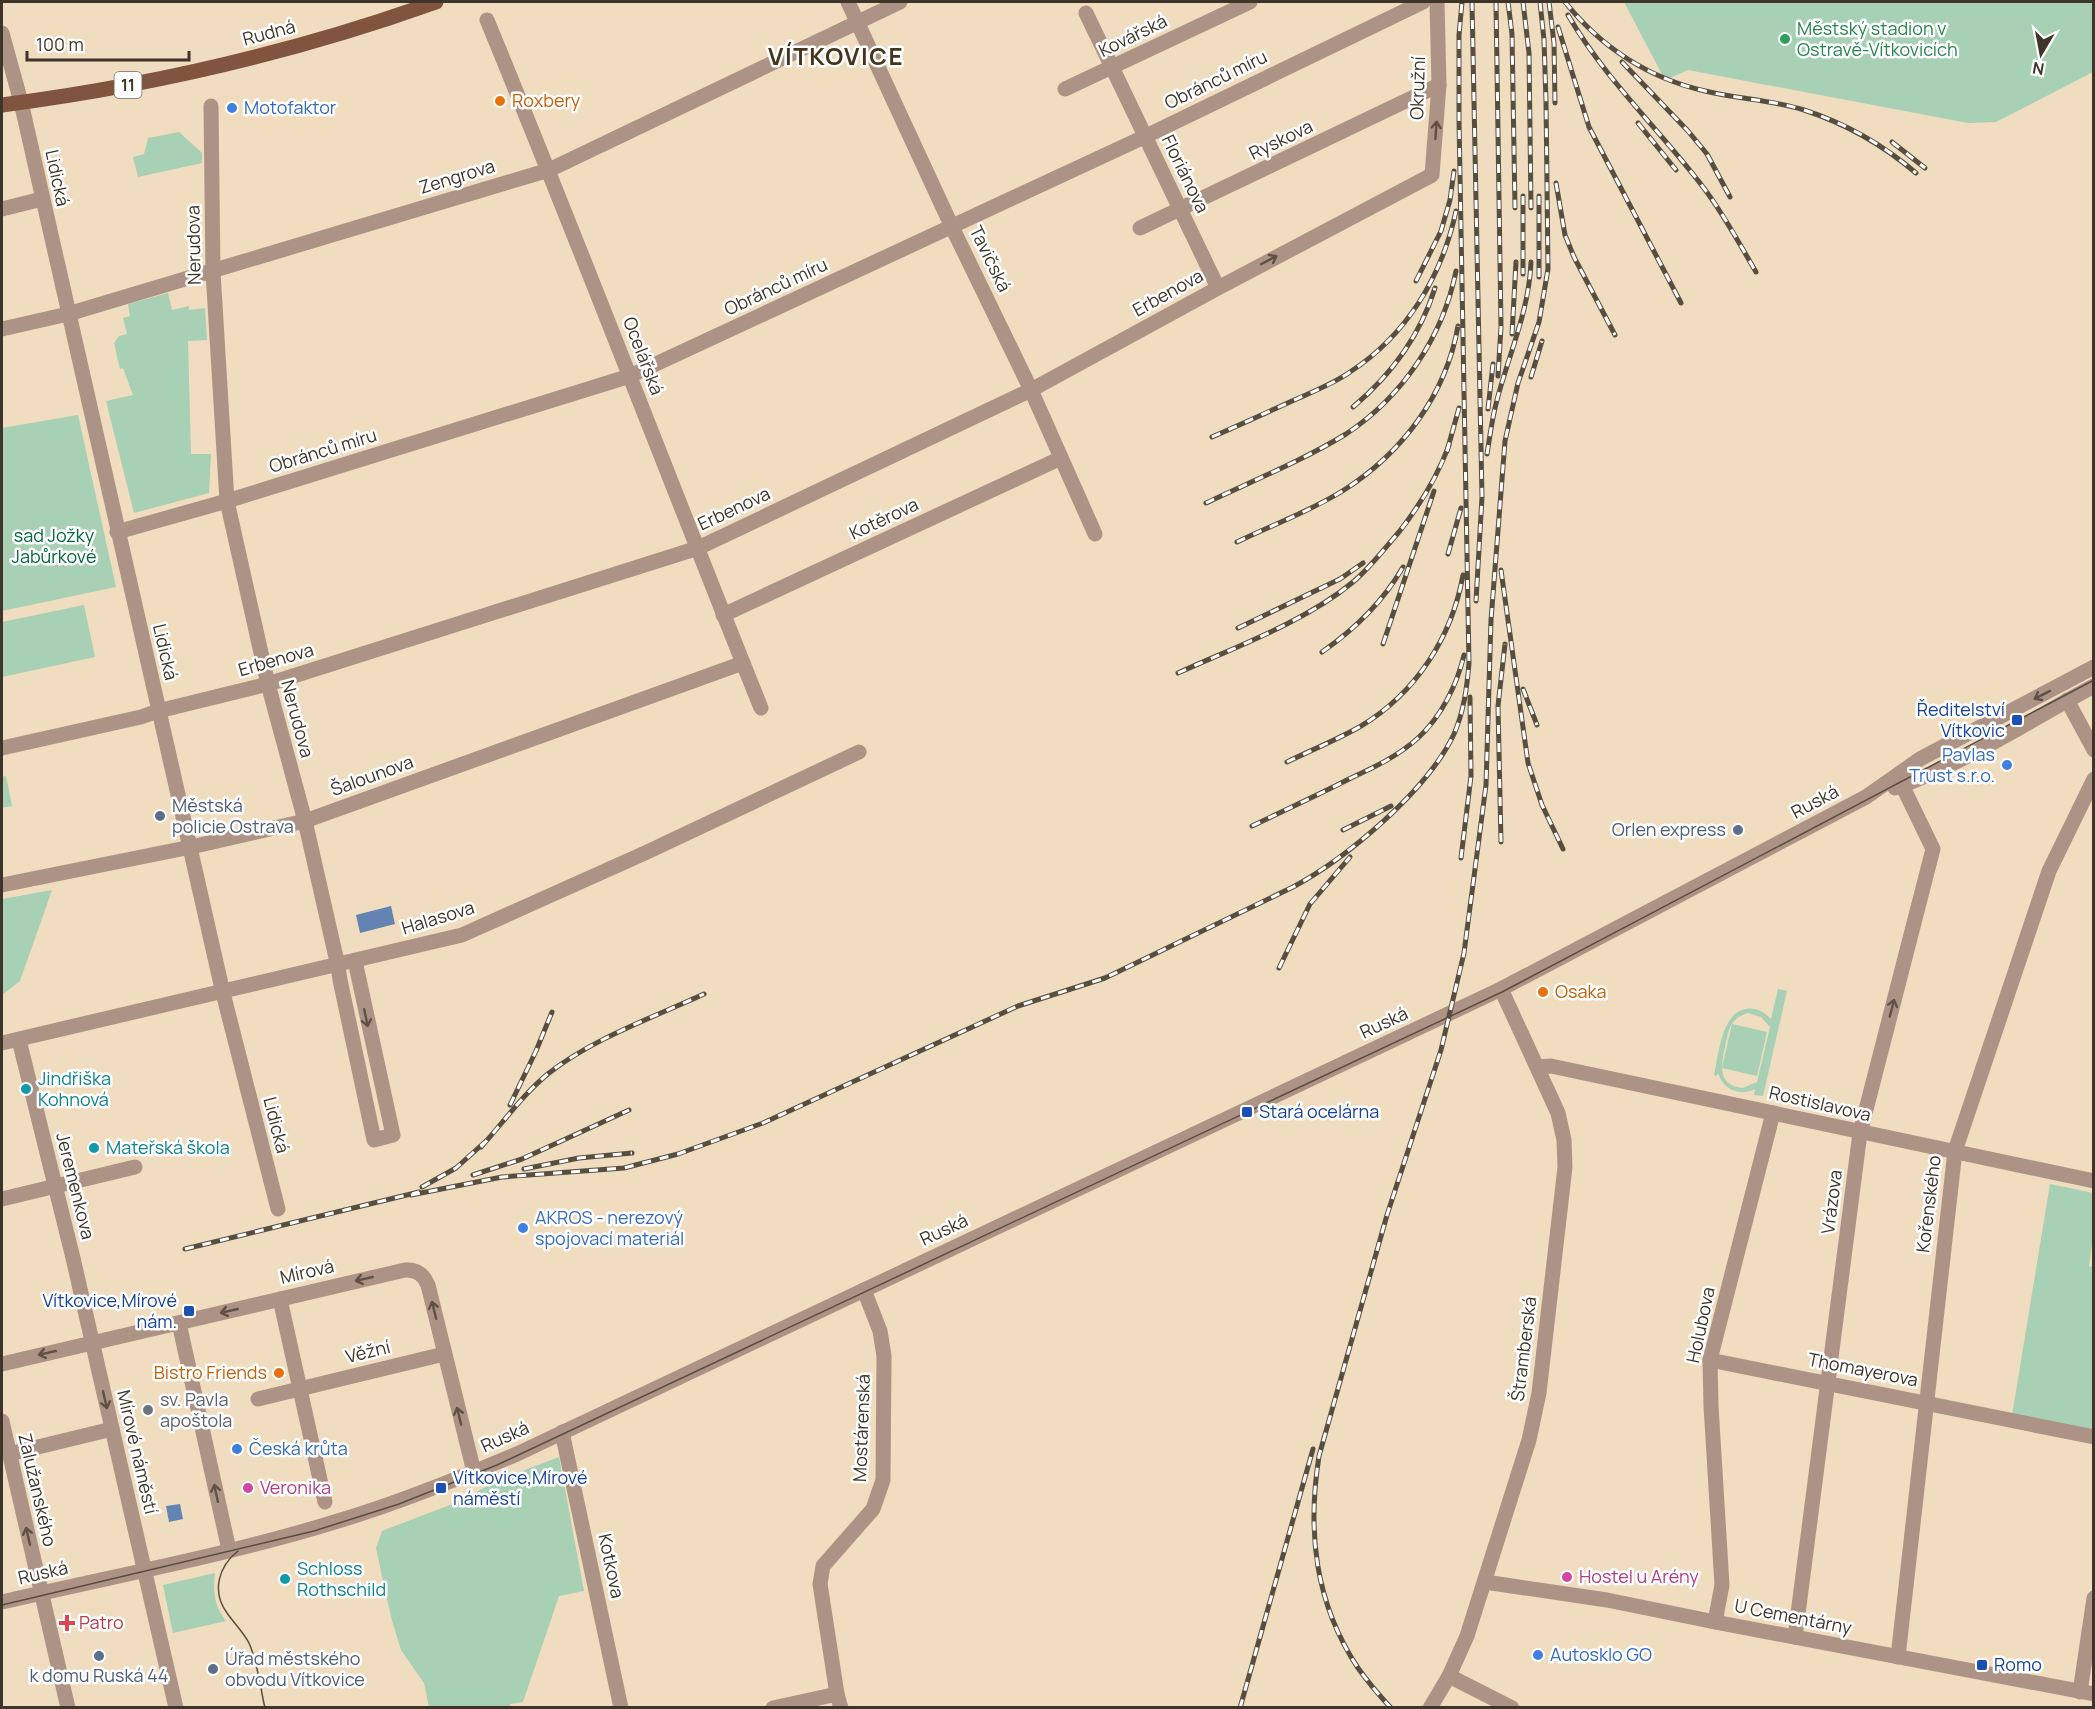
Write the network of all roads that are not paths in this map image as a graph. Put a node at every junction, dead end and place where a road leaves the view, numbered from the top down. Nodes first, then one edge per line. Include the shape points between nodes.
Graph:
1 (436, 2) edge
2 (848, 2) edge
3 (900, 2) edge
4 (1250, 2) edge
5 (1423, 2) edge
6 (1437, 2) edge
7 (1086, 13) dead end
8 (487, 20) dead end
9 (858, 22) junction
10 (2, 33) edge
11 (1111, 68) junction
12 (1439, 86) junction
13 (1065, 89) dead end
14 (21, 102) junction
15 (2, 105) edge
16 (211, 106) dead end
17 (1144, 137) junction
18 (549, 170) junction
19 (1432, 175) joint
20 (42, 199) junction
21 (2, 209) edge
22 (1180, 209) junction
23 (952, 227) junction
24 (1140, 228) dead end
25 (213, 272) junction
26 (1218, 288) junction
27 (68, 314) junction
28 (2, 329) edge
29 (630, 376) junction
30 (1030, 390) junction
31 (1061, 458) junction
32 (226, 501) junction
33 (117, 532) junction
34 (1095, 534) dead end
35 (698, 548) junction
36 (723, 615) junction
37 (743, 663) junction
38 (2094, 667) edge
39 (268, 684) junction
40 (2094, 686) edge
41 (2067, 700) junction
42 (761, 708) dead end
43 (158, 711) junction
44 (2, 748) edge
45 (2094, 750) edge
46 (859, 752) dead end
47 (2094, 779) edge
48 (1902, 785) junction
49 (1866, 797) junction
50 (305, 821) junction
51 (191, 847) junction
52 (2, 885) edge
53 (355, 961) junction
54 (338, 966) junction
55 (1501, 989) junction
56 (223, 993) junction
57 (19, 1040) junction
58 (2, 1043) edge
59 (1537, 1067) junction
60 (1773, 1113) junction
61 (1860, 1133) junction
62 (1955, 1151) junction
63 (135, 1167) dead end
64 (2094, 1181) edge
65 (56, 1186) junction
66 (2, 1199) edge
67 (278, 1209) dead end
68 (864, 1290) junction
69 (280, 1299) junction
70 (179, 1323) junction
71 (92, 1343) junction
72 (444, 1354) junction
73 (1710, 1360) junction
74 (2, 1364) edge
75 (1829, 1383) junction
76 (300, 1388) junction
77 (258, 1399) dead end
78 (1926, 1403) junction
79 (2, 1421) edge
80 (112, 1429) junction
81 (562, 1432) junction
82 (2094, 1437) edge
83 (9, 1454) junction
84 (474, 1472) junction
85 (325, 1502) dead end
86 (229, 1550) junction
87 (144, 1570) junction
88 (1485, 1582) junction
89 (40, 1593) junction
90 (2094, 1598) edge
91 (2, 1602) edge
92 (1715, 1622) junction
93 (1795, 1638) junction
94 (1898, 1657) junction
95 (1449, 1676) junction
96 (2087, 1693) edge
97 (839, 1701) edge
98 (68, 1707) edge
99 (176, 1707) edge
100 (621, 1707) edge
101 (773, 1707) edge
102 (1430, 1707) edge
103 (1512, 1707) edge

1 - 14 main road, Rudná / 11 via 234,63
2 - 9 street, Tavičská
3 - 9 street, Zengrova
4 - 11 street, Kovářská
5 - 17 street, Obránců míru
6 - 12 street, Okružní
7 - 11 street, Floriánova
8 - 18 street, Ocelářská
9 - 18 street, Zengrova
9 - 23 street, Tavičská
10 - 14 street, Lidická
11 - 13 street, Kovářská
11 - 17 street, Floriánova
19 -> 12 street, Okružní
12 - 22 street, Ryskova
14 - 15 main road, Rudná / 11
14 - 20 street, Lidická
16 - 25 street, Nerudova
17 - 22 street, Floriánova
17 - 23 street, Obránců míru
18 - 25 street, Zengrova
18 - 29 street, Ocelářská
26 -> 19 street, Erbenova
20 - 21 street
20 - 27 street, Lidická
22 - 24 street, Ryskova
22 - 26 street, Floriánova
23 - 29 street, Obránců míru
23 - 30 street, Tavičská
25 - 27 street, Zengrova
25 - 32 street, Nerudova
26 - 30 street, Erbenova
27 - 28 street, Zengrova
27 - 33 street, Lidická
29 - 32 street, Obránců míru
29 - 35 street, Ocelářská
30 - 31 street, Tavičská
30 - 35 street, Erbenova
31 - 34 street, Tavičská
31 - 36 street, Kotěrova
32 - 33 street, Obránců míru
32 - 39 street, Nerudova
33 - 43 street, Lidická
35 - 36 street, Ocelářská
35 - 39 street, Erbenova
36 - 37 street, Ocelářská
37 - 42 street, Ocelářská
37 - 50 street, Šalounova
38 -> 49 street, Ruská via 1920,759
39 - 43 street, Erbenova
39 - 50 street, Nerudova
40 - 41 street, Ruská
41 - 45 street
41 - 48 street, Ruská via 1931,775
43 - 44 street, Erbenova
43 - 51 street, Lidická
46 - 53 street, Halasova via 462,935
47 - 62 street, Kořenského via 2049,871
48 - 49 street, Ruská
61 -> 48 street, Vrázova via 1933,849
49 - 55 street, Ruská
50 - 51 street, Šalounova
50 - 54 street, Nerudova
51 - 52 street, Šalounova
51 - 56 street, Lidická
53 - 54 street, Halasova
53 -> 54 street, Nerudova via 393,1136 374,1140
54 - 56 street, Halasova
55 - 59 street, Štramberská
55 - 68 street, Ruská
56 - 57 street, Halasova
56 - 67 street, Lidická
57 - 58 street, Halasova
57 - 65 street, Jeremenkova
59 - 60 street, Rostislavova via 1551,1066
59 - 88 street, Štramberská via 1561,1123 1565,1167 1536,1412
60 - 61 street, Rostislavova
60 - 73 street, Holubova
61 - 62 street, Rostislavova
61 - 75 street, Vrázova
62 - 64 street, Rostislavova
62 - 78 street, Kořenského
63 - 65 street
65 - 66 street
65 - 71 street, Jeremenkova
68 - 81 street, Ruská
68 - 97 street, Mostárenská via 880,1331 884,1356 883,1480 873,1509 823,1566 820,1584
69 -> 70 street, Mírová
72 -> 69 street, Mírová via 426,1281 415,1270
69 - 76 street
70 - 71 street, Mírová
86 -> 70 street
71 -> 74 street, Mírová
71 -> 80 street, Mírové náměstí
72 - 76 street, Věžní
84 -> 72 street, Mírová
73 - 75 street, Thomayerova
73 - 92 street, Holubova via 1722,1585
75 - 78 street, Thomayerova
75 - 93 street, Vrázova
76 - 77 street, Věžní
76 - 85 street
78 - 82 street, Thomayerova
78 - 94 street, Kořenského
79 - 83 street, Zalužanského
80 - 83 street
80 - 87 street, Mírové náměstí
81 - 84 street, Ruská
81 - 100 street, Kotkova
89 -> 83 street, Zalužanského
84 - 86 street, Ruská via 374,1510
86 - 87 street, Ruská
87 - 89 street, Ruská
87 - 99 street
88 - 92 street, U Cementárny via 1607,1600
88 - 95 street, Štramberská
89 - 91 street, Ruská
89 - 98 street, Zalužanského
90 - 96 street
92 - 93 street, U Cementárny
93 - 94 street, U Cementárny
94 - 96 street, U Cementárny
95 - 102 street, Štramberská
95 - 103 street
97 - 101 street, Mostárenská

